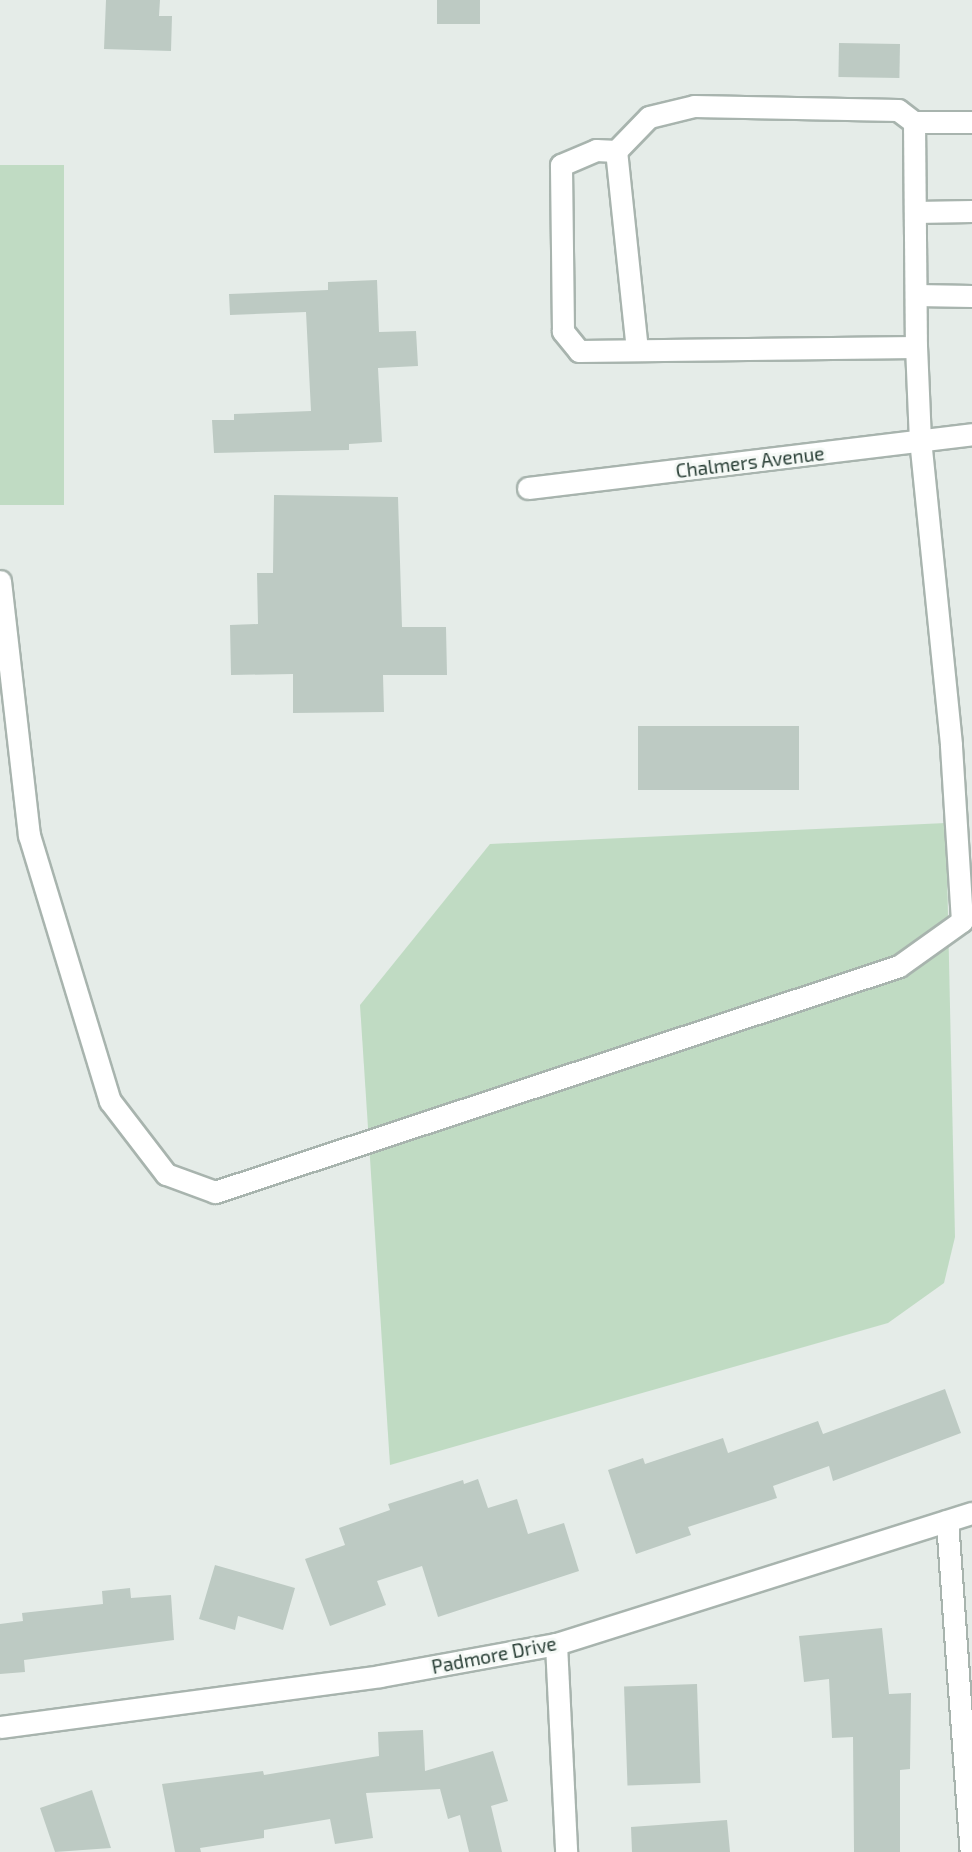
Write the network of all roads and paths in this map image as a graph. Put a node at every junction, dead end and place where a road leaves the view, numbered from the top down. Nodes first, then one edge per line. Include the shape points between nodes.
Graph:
1 (914, 122) junction
2 (972, 122) edge
3 (616, 151) junction
4 (972, 211) edge
5 (915, 212) junction
6 (916, 295) junction
7 (972, 296) edge
8 (916, 347) junction
9 (637, 350) junction
10 (972, 434) edge
11 (920, 441) junction
12 (528, 488) dead end
13 (0, 581) edge
14 (972, 1513) edge
15 (947, 1521) junction
16 (556, 1644) junction
17 (0, 1727) edge
18 (566, 1852) edge
19 (971, 1852) edge

1 - 2 street
1 - 3 street via 898,110 694,106 649,117
1 - 5 street
3 - 9 street
3 - 9 street via 596,150 561,165 563,331 579,351
4 - 5 street
5 - 6 street
6 - 7 street
6 - 8 street
8 - 9 street
8 - 11 street
10 - 11 street, Chalmers Avenue
11 - 12 street, Chalmers Avenue
11 - 13 street via 951,744 962,920 900,966 215,1192 166,1174 110,1101 29,835
14 - 15 street, Padmore Drive
15 - 16 street, Padmore Drive
15 - 19 street
16 - 17 street, Padmore Drive via 380,1676
16 - 18 street

